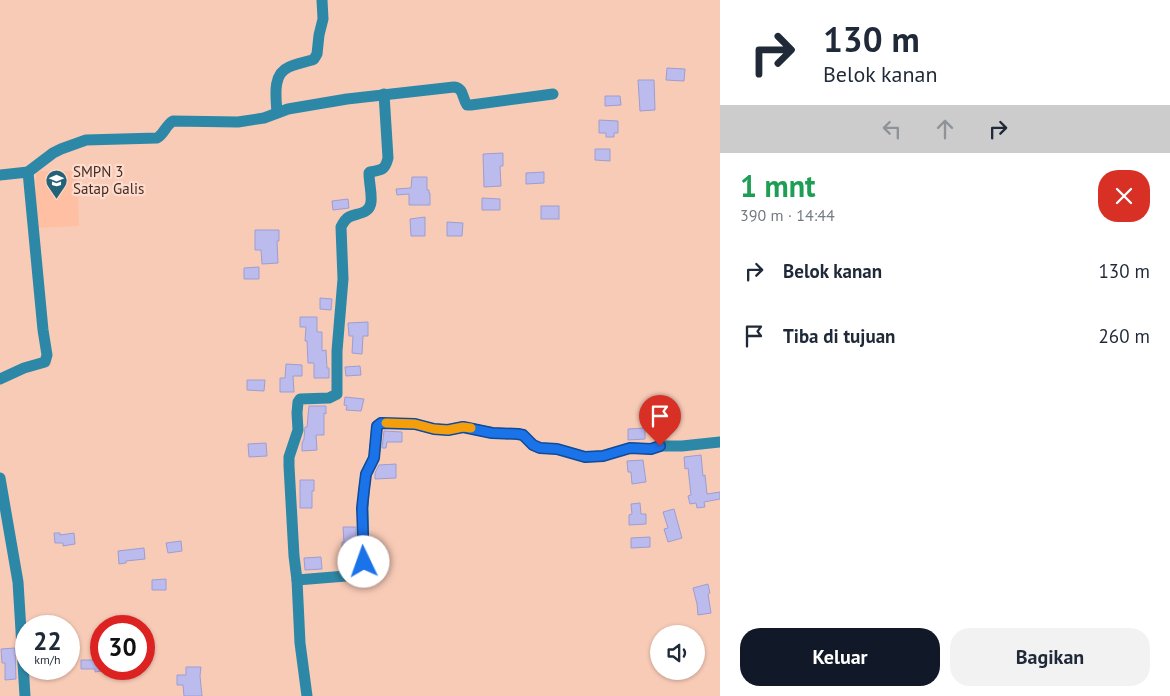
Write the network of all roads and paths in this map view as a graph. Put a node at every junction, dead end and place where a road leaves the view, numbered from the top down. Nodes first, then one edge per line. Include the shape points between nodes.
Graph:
1 (322, 0) edge
2 (384, 94) junction
3 (553, 94) dead end
4 (277, 113) junction
5 (28, 172) junction
6 (0, 175) edge
7 (0, 379) edge
8 (720, 442) edge
9 (0, 478) edge
10 (297, 580) junction
11 (24, 696) edge
12 (306, 696) edge

1 - 4 street via 323,20 317,54 312,60 282,71 276,91
2 - 3 street via 454,86 462,90 467,105
2 - 4 street
2 - 10 street via 387,163 381,170 369,173 371,203 368,209 344,220 341,227 343,280 337,394 329,398 303,398 298,402 298,430 289,457
4 - 5 street via 238,122 173,121 161,136 154,139 86,140 61,149
5 - 6 street
5 - 7 street via 47,356 45,362
8 - 10 street via 630,448 603,456 585,457 540,448 518,434 463,427 448,430 415,424 381,423 377,426 374,458 366,474 364,490 363,568 346,576
9 - 11 street via 18,582
10 - 12 street

